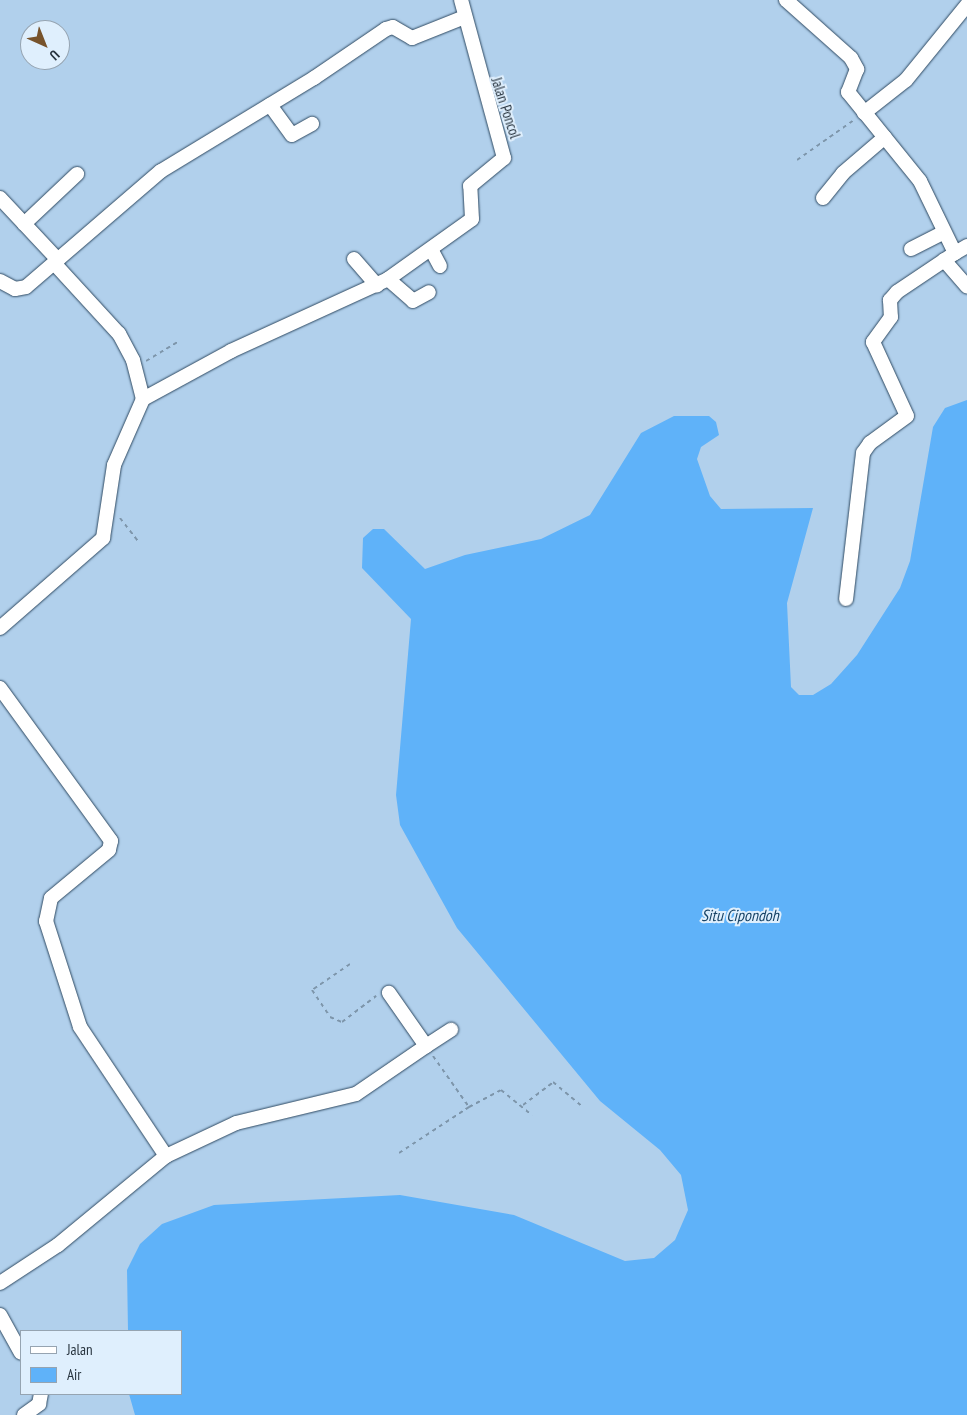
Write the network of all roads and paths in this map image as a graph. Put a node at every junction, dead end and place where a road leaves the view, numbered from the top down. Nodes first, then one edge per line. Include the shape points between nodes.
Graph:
1 (461, 0) edge
2 (786, 0) edge
3 (967, 5) edge
4 (462, 18) junction
5 (270, 105) junction
6 (864, 113) junction
7 (312, 124) dead end
8 (885, 136) junction
9 (797, 160) dead end
10 (77, 174) dead end
11 (0, 198) edge
12 (823, 198) dead end
13 (24, 224) junction
14 (944, 232) junction
15 (911, 249) dead end
16 (432, 250) junction
17 (955, 253) edge
18 (354, 259) dead end
19 (56, 262) junction
20 (440, 266) dead end
21 (0, 281) edge
22 (382, 282) junction
23 (967, 286) edge
24 (429, 292) dead end
25 (179, 341) dead end
26 (136, 367) junction
27 (144, 399) junction
28 (107, 503) junction
29 (138, 541) dead end
30 (846, 599) dead end
31 (0, 628) edge
32 (0, 688) edge
33 (350, 964) dead end
34 (389, 993) joint
35 (451, 1030) dead end
36 (426, 1046) junction
37 (523, 1105) junction
38 (583, 1107) dead end
39 (469, 1108) junction
40 (532, 1115) dead end
41 (399, 1154) dead end
42 (166, 1156) junction
43 (0, 1284) edge
44 (0, 1315) edge
45 (20, 1351) edge
46 (42, 1404) edge
47 (24, 1415) edge

1 - 4 street, Jalan Poncol
2 - 6 street via 851,58 856,72 846,89
3 - 6 street via 906,80
4 - 5 street via 412,38 393,27 386,29
4 - 16 street, Jalan Poncol via 504,158 470,186 472,219
5 - 7 street via 292,135
5 - 19 street via 162,171
6 - 8 street
6 - 9 path
8 - 12 street via 843,173
8 - 14 street via 920,181
10 - 13 street
11 - 13 street
13 - 19 street
14 - 15 street
14 - 17 street
16 - 20 street
16 - 22 street
17 - 23 street
17 - 30 street via 890,300 891,317 873,342 907,416 870,443 863,453 858,524
18 - 22 street
19 - 21 street via 21,289
19 - 26 street via 120,334
22 - 24 street via 412,301
22 - 27 street via 239,347
25 - 26 path
26 - 27 street
27 - 28 street via 114,465
28 - 29 path
28 - 31 street via 105,530 96,547
32 - 42 street via 111,841 109,850 51,898 46,921 80,1027
33 - 34 path via 312,990 330,1017 342,1022 379,994
34 - 36 street
35 - 36 street
36 - 39 path
36 - 42 street via 356,1094 236,1123
37 - 38 path via 553,1082
37 - 39 path via 501,1090
37 - 40 path
39 - 41 path
42 - 43 street via 58,1244
44 - 45 street
46 - 47 street

